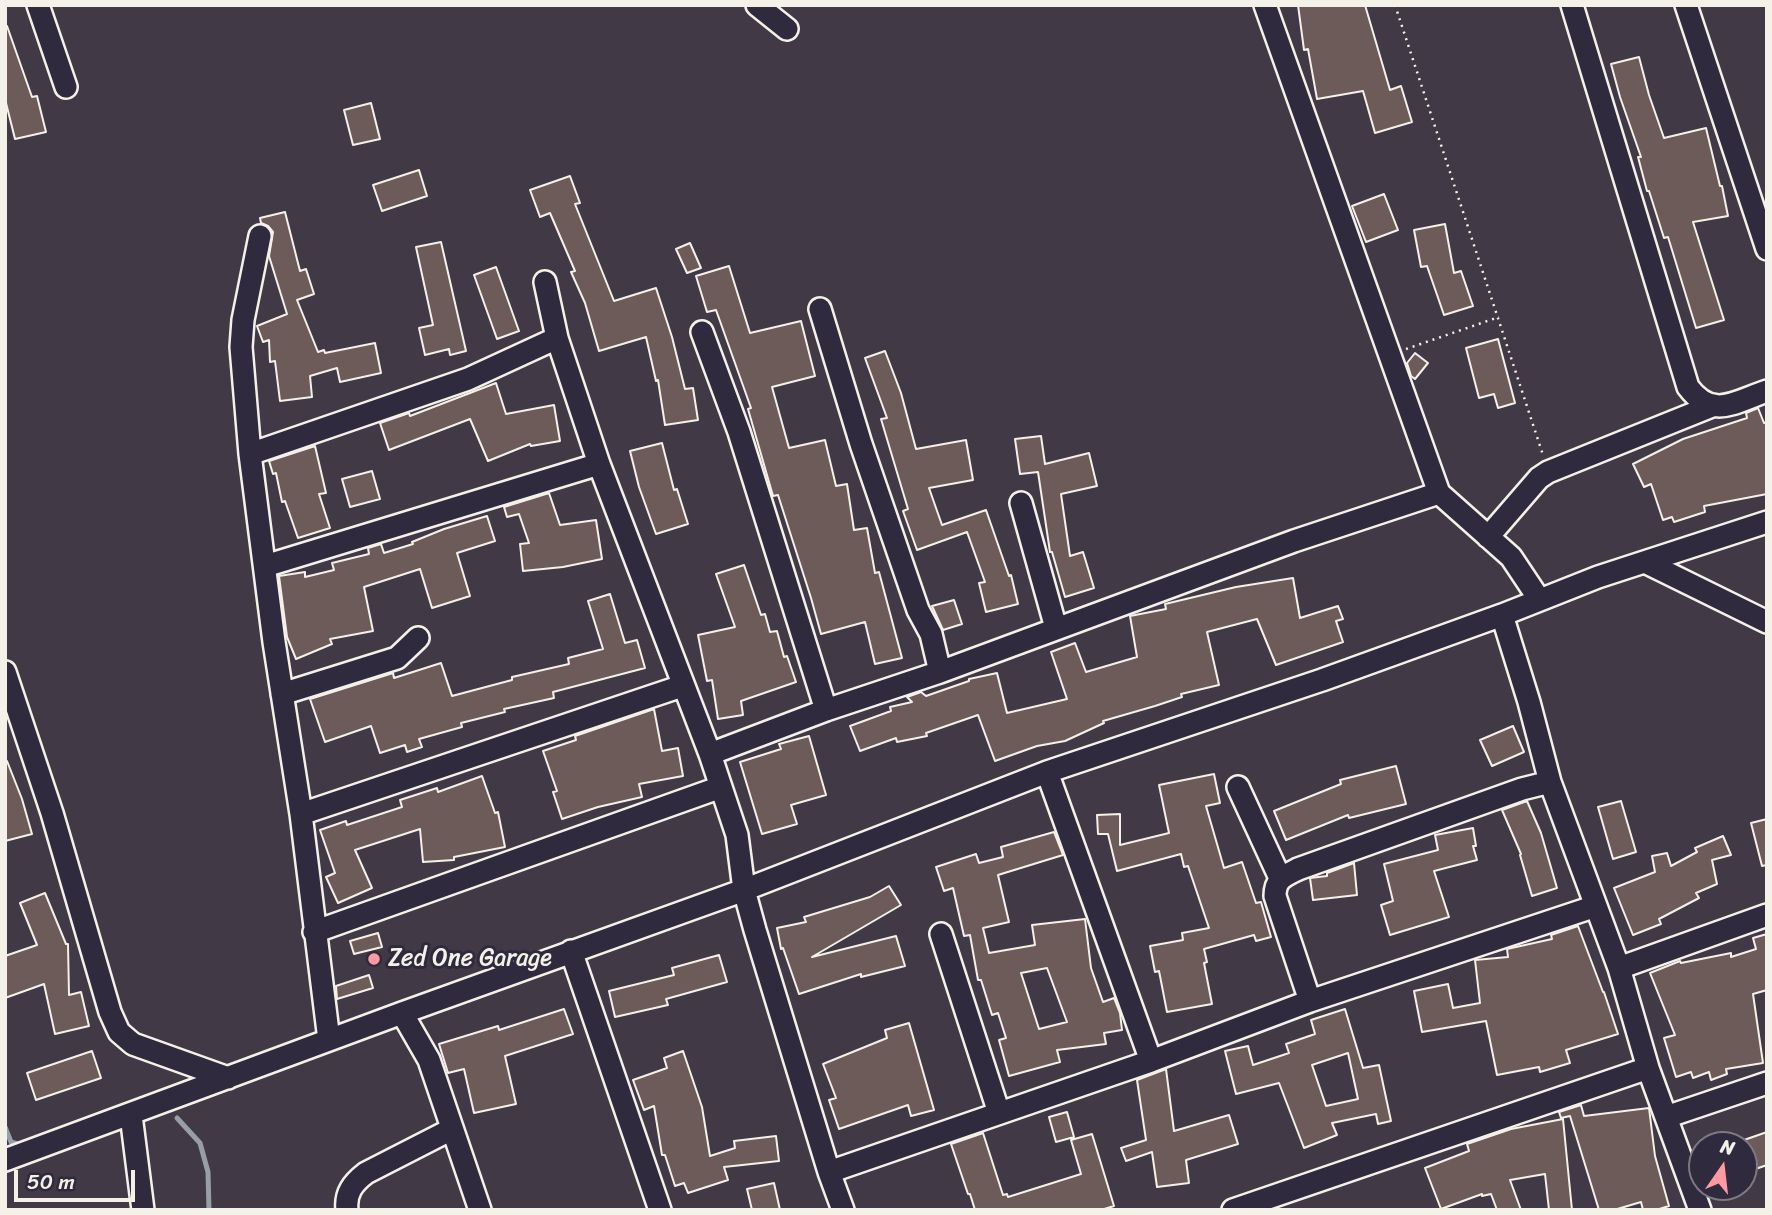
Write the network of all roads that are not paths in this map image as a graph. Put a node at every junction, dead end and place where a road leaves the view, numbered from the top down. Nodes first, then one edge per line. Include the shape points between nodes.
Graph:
1 (38, 5) edge
2 (757, 5) edge
3 (1265, 5) edge
4 (1572, 5) edge
5 (1685, 5) edge
6 (787, 29) dead end
7 (66, 87) dead end
8 (260, 236) dead end
9 (1767, 249) edge
10 (545, 282) dead end
11 (820, 309) dead end
12 (702, 332) dead end
13 (557, 338) junction
14 (1767, 391) edge
15 (1712, 406) junction
16 (250, 454) junction
17 (599, 464) junction
18 (1439, 493) junction
19 (1021, 503) dead end
20 (1767, 522) edge
21 (1488, 537) junction
22 (1645, 562) junction
23 (265, 566) junction
24 (1539, 599) junction
25 (1502, 615) junction
26 (1767, 622) edge
27 (1056, 628) junction
28 (418, 638) dead end
29 (5, 672) edge
30 (940, 673) junction
31 (682, 686) junction
32 (282, 694) junction
33 (825, 710) junction
34 (710, 754) junction
35 (1047, 772) junction
36 (1550, 782) junction
37 (721, 787) junction
38 (1238, 788) dead end
39 (301, 814) junction
40 (1280, 878) junction
41 (744, 891) junction
42 (1596, 906) junction
43 (1767, 915) edge
44 (314, 932) junction
45 (941, 934) dead end
46 (571, 951) junction
47 (1619, 968) junction
48 (1310, 1001) junction
49 (402, 1013) junction
50 (329, 1040) junction
51 (1152, 1061) junction
52 (1648, 1068) junction
53 (228, 1078) junction
54 (1767, 1083) edge
55 (999, 1113) junction
56 (131, 1115) junction
57 (1666, 1117) junction
58 (452, 1129) junction
59 (5, 1160) edge
60 (829, 1172) junction
61 (143, 1210) edge
62 (347, 1210) edge
63 (480, 1210) edge
64 (660, 1210) edge
65 (843, 1210) edge
66 (1233, 1210) edge
67 (1700, 1210) edge

1 - 7 street
2 - 6 street
3 - 18 street
4 - 15 street via 1688,387
5 - 9 street
8 - 16 street via 241,347
10 - 13 street
11 - 30 street via 861,444 918,610 931,634
12 - 33 street via 739,432
13 - 16 street via 468,379
13 - 17 street
14 - 15 street
15 - 21 street via 1548,471
16 - 23 street
17 - 23 street
17 - 31 street
18 - 21 street
18 - 27 street
19 - 27 street
20 - 22 street
21 - 24 street via 1511,557
22 - 24 street
22 - 26 street
23 - 32 street
24 - 25 street
25 - 35 street
25 - 36 street
27 - 30 street
28 - 32 street via 397,658
29 - 53 street via 119,1032 133,1044
30 - 33 street
31 - 34 street
31 - 39 street
32 - 39 street
33 - 34 street
34 - 37 street
35 - 41 street
35 - 51 street
36 - 40 street
36 - 42 street
37 - 41 street via 737,835
37 - 44 street
38 - 40 street
39 - 44 street
40 - 48 street via 1275,896
41 - 46 street
41 - 60 street
42 - 47 street
42 - 48 street
43 - 47 street
44 - 50 street
45 - 55 street
46 - 49 street
46 - 64 street
47 - 52 street
48 - 51 street
49 - 50 street
49 - 58 street via 429,1060
50 - 53 street
51 - 55 street
52 - 57 street
52 - 66 street
53 - 56 street
54 - 57 street
55 - 60 street
56 - 59 street
56 - 61 street
57 - 67 street
58 - 62 street via 353,1182
58 - 63 street
60 - 65 street

